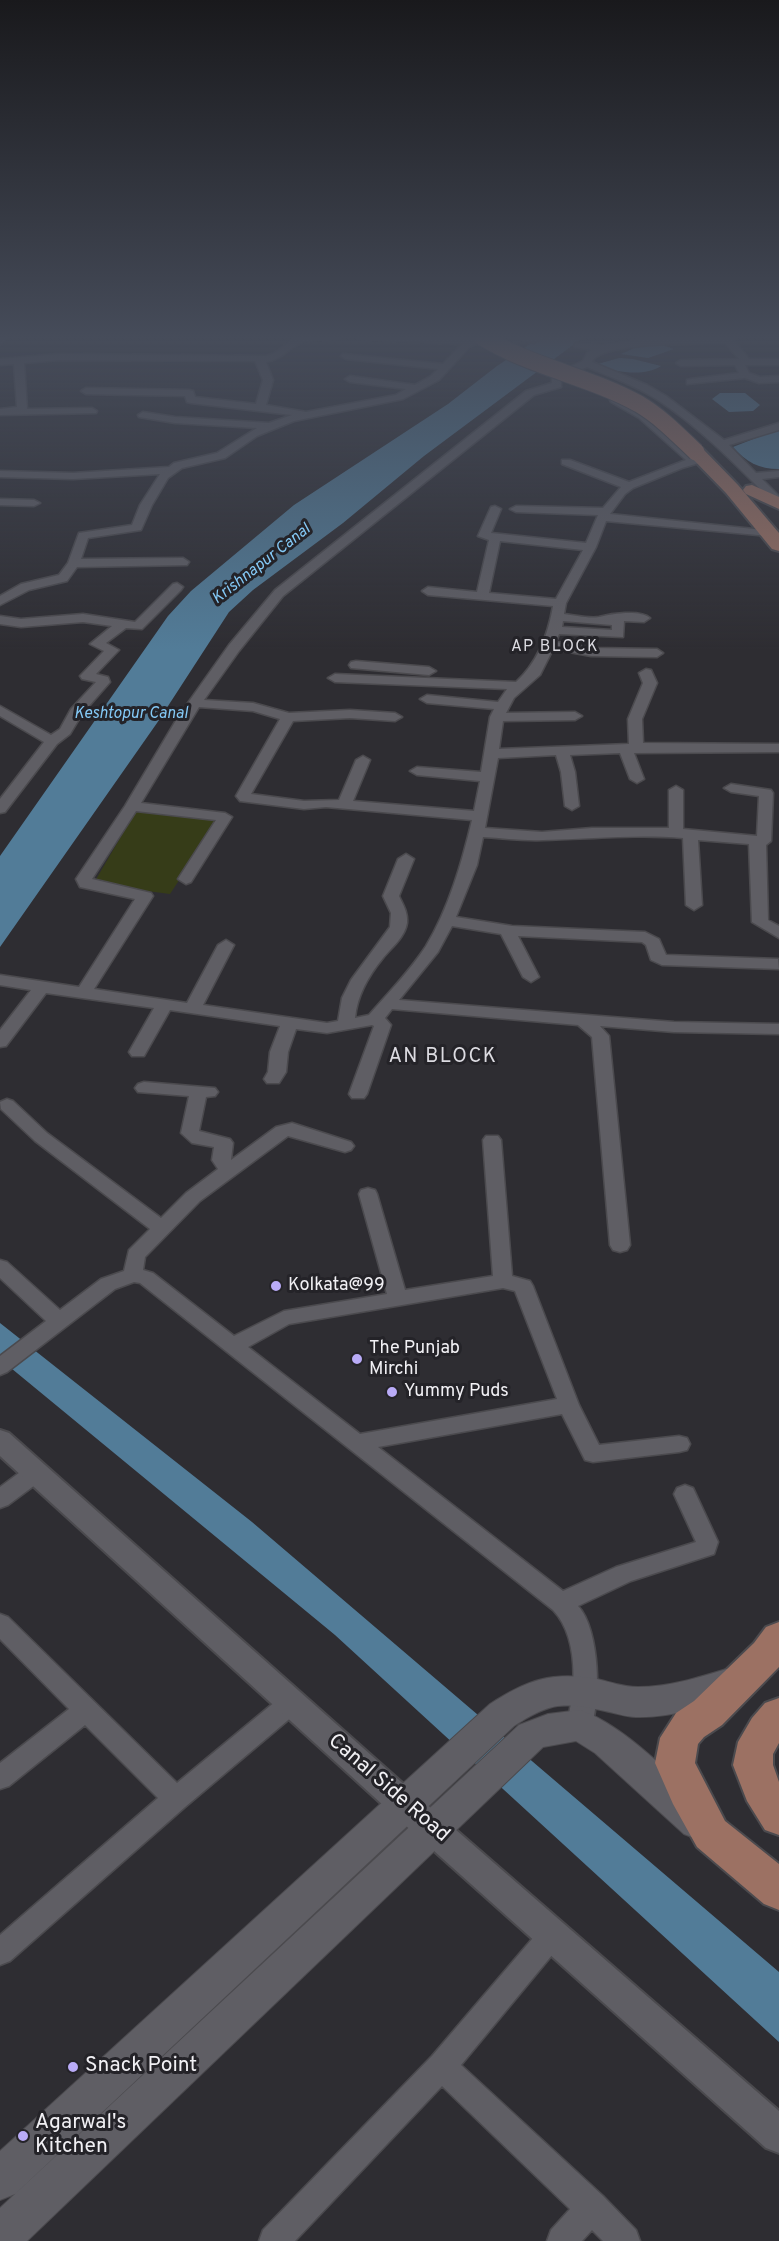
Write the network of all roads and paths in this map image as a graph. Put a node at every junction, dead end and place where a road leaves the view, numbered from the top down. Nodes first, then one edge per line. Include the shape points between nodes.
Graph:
1 (243, 441) edge
2 (470, 441) edge
3 (683, 441) edge
4 (688, 441) edge
5 (692, 441) edge
6 (695, 441) edge
7 (740, 441) edge
8 (704, 453) junction
9 (566, 462) dead end
10 (171, 470) junction
11 (0, 474) edge
12 (779, 474) edge
13 (753, 483) junction
14 (629, 486) junction
15 (0, 502) edge
16 (34, 503) dead end
17 (779, 503) edge
18 (495, 509) dead end
19 (516, 509) dead end
20 (604, 515) junction
21 (776, 533) edge
22 (495, 539) junction
23 (590, 547) junction
24 (183, 562) dead end
25 (74, 563) junction
26 (177, 587) dead end
27 (428, 591) dead end
28 (482, 596) junction
29 (0, 601) edge
30 (558, 616) junction
31 (644, 618) dead end
32 (0, 620) edge
33 (123, 624) junction
34 (548, 644) junction
35 (657, 652) dead end
36 (356, 665) dead end
37 (646, 673) dead end
38 (335, 678) dead end
39 (492, 684) junction
40 (521, 686) junction
41 (427, 699) dead end
42 (197, 703) junction
43 (0, 711) edge
44 (500, 712) junction
45 (575, 716) dead end
46 (288, 717) junction
47 (395, 717) dead end
48 (51, 741) junction
49 (779, 748) edge
50 (631, 749) junction
51 (562, 753) junction
52 (490, 754) junction
53 (363, 760) dead end
54 (417, 771) dead end
55 (487, 777) junction
56 (637, 779) dead end
57 (730, 788) dead end
58 (676, 790) dead end
59 (344, 805) junction
60 (132, 806) junction
61 (572, 806) dead end
62 (0, 808) edge
63 (478, 824) junction
64 (683, 834) junction
65 (766, 841) edge
66 (406, 859) dead end
67 (186, 879) dead end
68 (694, 905) dead end
69 (447, 920) junction
70 (508, 931) junction
71 (779, 933) edge
72 (226, 945) dead end
73 (779, 964) edge
74 (531, 977) dead end
75 (42, 987) junction
76 (1, 988) edge
77 (84, 992) junction
78 (165, 1004) junction
79 (389, 1004) junction
80 (193, 1008) junction
81 (375, 1019) junction
82 (583, 1020) junction
83 (290, 1022) junction
84 (346, 1025) junction
85 (779, 1029) edge
86 (0, 1042) edge
87 (138, 1052) dead end
88 (273, 1079) dead end
89 (144, 1088) dead end
90 (358, 1094) dead end
91 (7, 1105) dead end
92 (492, 1140) dead end
93 (345, 1146) dead end
94 (231, 1170) junction
95 (368, 1194) dead end
96 (162, 1228) junction
97 (620, 1245) dead end
98 (0, 1267) edge
99 (133, 1275) junction
100 (503, 1281) junction
101 (398, 1299) junction
102 (60, 1322) junction
103 (232, 1346) junction
104 (1, 1366) edge
105 (568, 1405) junction
106 (0, 1440) edge
107 (357, 1443) junction
108 (679, 1444) dead end
109 (35, 1473) junction
110 (685, 1494) dead end
111 (0, 1499) edge
112 (561, 1603) junction
113 (1, 1628) edge
114 (779, 1638) edge
115 (742, 1679) junction
116 (585, 1691) junction
117 (291, 1703) junction
118 (87, 1709) junction
119 (779, 1715) edge
120 (580, 1725) junction
121 (0, 1778) edge
122 (454, 1785) junction
123 (176, 1799) junction
124 (420, 1817) junction
125 (779, 1817) edge
126 (711, 1834) junction
127 (779, 1890) edge
128 (553, 1934) junction
129 (0, 1952) edge
130 (442, 2066) junction
131 (779, 2135) edge
132 (0, 2179) edge
133 (592, 2207) junction
134 (0, 2237) edge
135 (274, 2241) edge
136 (562, 2241) edge
137 (625, 2241) edge

1 - 10 street via 221,456
2 - 42 street via 285,587 234,648
3 - 8 street
4 - 8 main road, bridge
5 - 8 main road, bridge
6 - 8 street
7 - 8 street
8 - 13 main road
8 - 14 street
8 - 21 main road
9 - 14 street
10 - 11 street via 73,476
10 - 25 street via 146,505 137,528 83,535
12 - 13 street
13 - 17 main road
13 - 21 main road
14 - 20 street
15 - 16 street
18 - 22 street via 484,537
19 - 20 street
20 - 21 street
20 - 23 street
22 - 23 street
22 - 28 street
23 - 30 street
24 - 25 street
25 - 29 street via 63,578 25,587
26 - 33 street via 141,625
27 - 28 street
28 - 30 street
30 - 31 street
30 - 34 street
32 - 33 street via 21,623 83,618
33 - 48 street via 96,644 113,650 87,676 103,682 65,731
34 - 35 street via 598,653
34 - 40 street via 535,672
36 - 39 street via 473,677
37 - 50 street via 650,683 635,719
38 - 39 street
39 - 40 street
40 - 44 street via 508,696
41 - 44 street
42 - 46 street via 254,706
42 - 60 street
43 - 48 street
44 - 45 street
44 - 52 street
46 - 47 street
46 - 59 street via 243,797 304,805
48 - 62 street
49 - 50 street
50 - 51 street
50 - 56 street
51 - 52 street
51 - 61 street
52 - 55 street
53 - 59 street
54 - 55 street
55 - 63 street
57 - 65 street via 766,793
58 - 64 street
59 - 63 street
60 - 67 street via 225,817
60 - 77 street via 84,882 141,894 144,898
63 - 64 street via 542,836 592,832
63 - 69 street via 469,865
64 - 65 street
64 - 68 street
65 - 71 street via 758,845 760,922
66 - 84 street via 391,897 399,913 399,927 352,996 345,1014
69 - 70 street
69 - 79 street via 432,949
70 - 73 street via 645,937 651,939 657,957 662,960
70 - 74 street
72 - 80 street
75 - 76 street via 24,984
75 - 77 street
75 - 86 street
77 - 78 street
78 - 80 street
78 - 87 street
79 - 81 street
79 - 82 street
80 - 83 street
81 - 84 street
81 - 90 street via 383,1024
82 - 85 street
82 - 97 street via 600,1036
83 - 84 street via 327,1028
83 - 88 street
89 - 94 street via 204,1092 190,1133 198,1139 224,1143 219,1156
91 - 96 street via 40,1137
92 - 100 street
93 - 94 street via 288,1128
94 - 96 street via 193,1197
95 - 101 street
96 - 99 street via 136,1255
98 - 102 street
99 - 102 street via 108,1284
99 - 103 street via 146,1278
100 - 101 street
100 - 105 street via 523,1286
101 - 103 street via 284,1318
102 - 104 street
103 - 107 street
105 - 107 street
105 - 108 street via 593,1454
106 - 109 street, Canal Side Road
107 - 112 street
109 - 111 street
109 - 117 street, Canal Side Road
110 - 112 street via 707,1542 706,1548 624,1574
112 - 116 street via 575,1618 585,1662
113 - 118 street
114 - 115 main road
115 - 116 main road via 691,1696 636,1702
115 - 126 main road via 690,1725 680,1738 675,1763
116 - 120 street
116 - 122 main road via 547,1690 502,1715
117 - 123 street
117 - 124 street, Canal Side Road
118 - 121 street
118 - 123 street
119 - 125 main road via 760,1734 751,1765
120 - 122 main road via 548,1729 531,1736
120 - 126 main road via 607,1742
122 - 124 main road
123 - 129 street
124 - 128 street, Canal Side Road
124 - 132 main road
124 - 134 main road
126 - 127 main road
128 - 130 street
128 - 131 street, Canal Side Road
130 - 133 street
130 - 135 street
133 - 136 street
133 - 137 street

